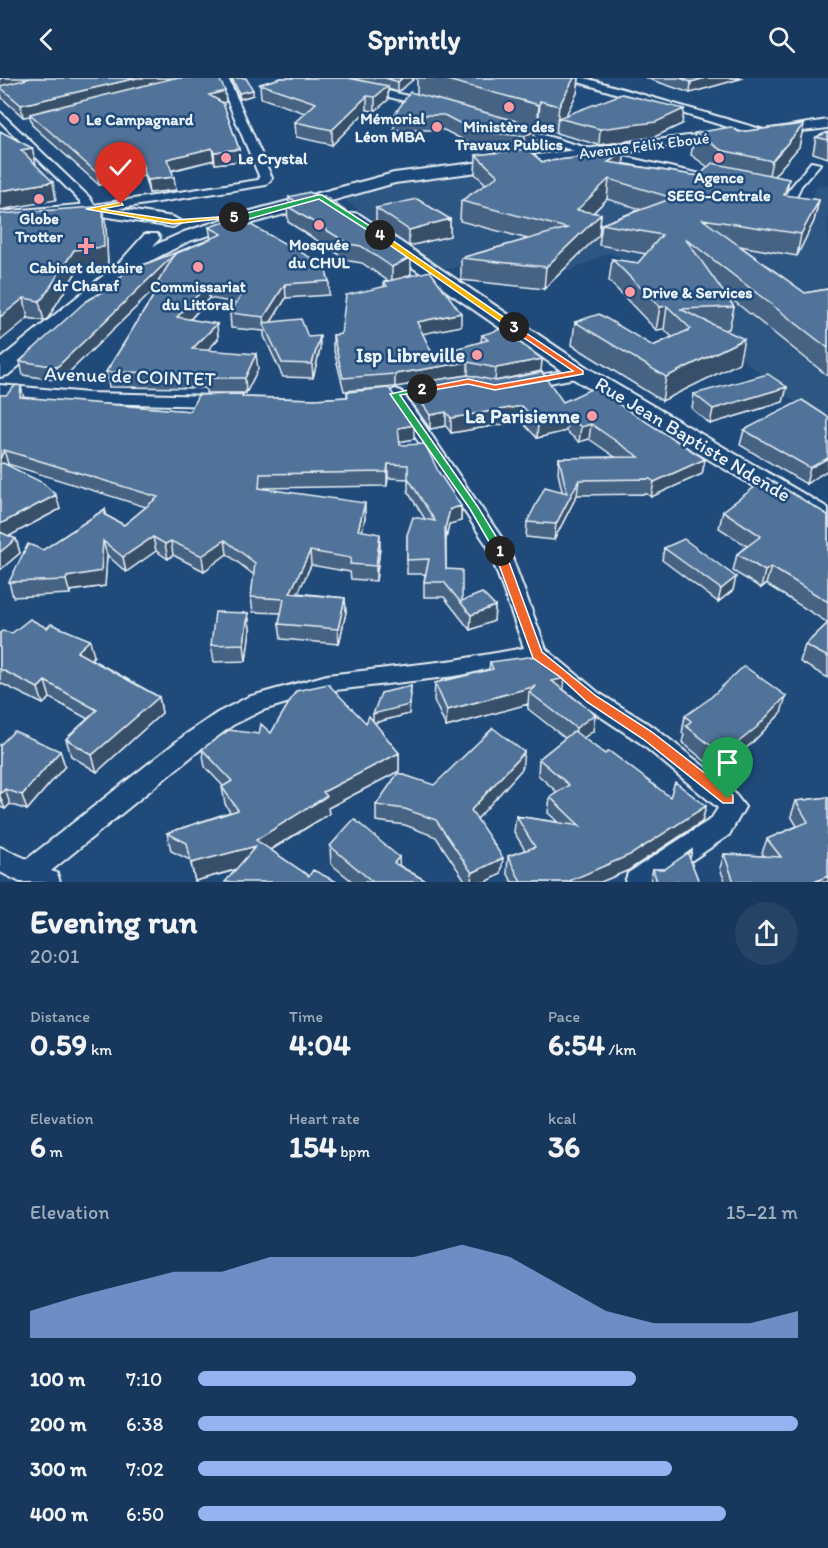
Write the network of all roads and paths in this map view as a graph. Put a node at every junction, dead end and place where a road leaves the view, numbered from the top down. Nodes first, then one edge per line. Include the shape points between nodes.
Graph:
1 (223, 78) edge
2 (571, 78) edge
3 (359, 82) edge
4 (605, 83) edge
5 (442, 108) edge
6 (725, 113) junction
7 (696, 114) junction
8 (0, 115) edge
9 (17, 123) junction
10 (828, 124) edge
11 (502, 125) edge
12 (808, 126) junction
13 (0, 128) edge
14 (776, 130) junction
15 (758, 132) junction
16 (703, 138) junction
17 (588, 152) junction
18 (815, 165) dead end
19 (320, 197) junction
20 (89, 209) junction
21 (115, 214) junction
22 (0, 217) edge
23 (182, 230) junction
24 (150, 236) junction
25 (126, 267) junction
26 (0, 370) edge
27 (580, 373) junction
28 (505, 386) edge
29 (0, 390) edge
30 (416, 390) edge
31 (395, 394) junction
32 (375, 396) edge
33 (233, 401) edge
34 (828, 519) edge
35 (537, 654) junction
36 (0, 859) edge
37 (38, 877) edge
38 (638, 882) edge

1 - 20 street via 266,178 262,183
2 - 4 main road
3 - 5 street
4 - 6 main road via 622,83
4 - 7 main road
6 - 12 main road
6 - 14 main road
7 - 15 main road
7 - 16 main road via 714,130
8 - 9 street
9 - 13 street
9 - 20 street via 86,200
10 - 12 main road, Avenue Félix Eboué
11 - 17 street
12 - 14 main road, Avenue Félix Eboué
14 - 15 main road, Avenue Félix Eboué
15 - 16 main road, Avenue Félix Eboué
16 - 17 main road, Avenue Félix Eboué
17 - 18 street via 792,195
17 - 19 main road, Avenue Félix Eboué via 410,175
19 - 23 main road, Avenue Félix Eboué
19 - 27 main road, Rue Jean Baptiste Ndende
20 - 21 main road
20 - 22 main road
21 - 23 main road
21 - 24 main road
23 - 24 main road via 162,241
23 - 25 main road
24 - 25 main road
25 - 26 main road
27 - 28 street
27 - 34 main road, Rue Jean Baptiste Ndende
29 - 33 street, Avenue de COINTET via 88,398
30 - 31 street
31 - 32 street
31 - 35 street via 498,547
35 - 37 street via 327,683 256,703 201,737
35 - 38 street via 591,699 647,735 711,785 732,807 720,827
36 - 37 street

